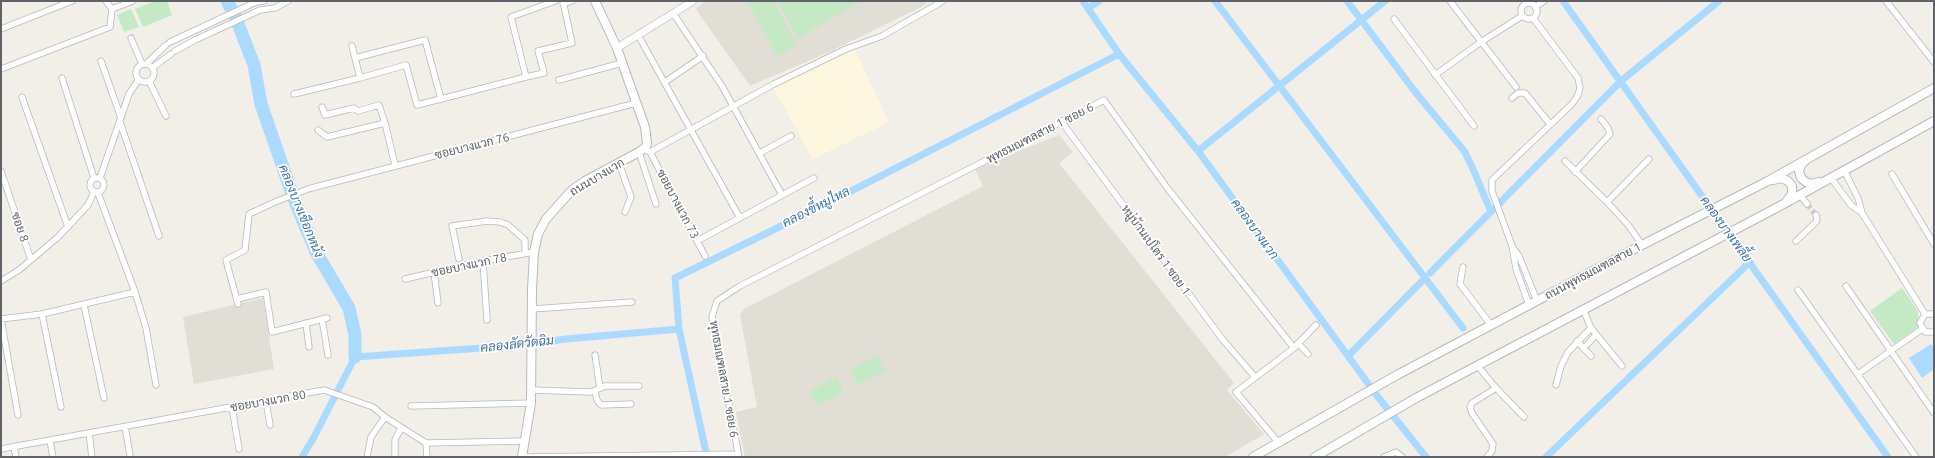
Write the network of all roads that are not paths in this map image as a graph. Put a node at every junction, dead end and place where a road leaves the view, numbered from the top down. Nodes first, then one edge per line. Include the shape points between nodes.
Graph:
1 (72, 1) edge
2 (106, 1) edge
3 (133, 1) edge
4 (264, 1) edge
5 (285, 1) edge
6 (555, 1) edge
7 (572, 1) edge
8 (595, 1) edge
9 (693, 1) edge
10 (943, 1) edge
11 (1450, 1) edge
12 (1544, 1) edge
13 (1886, 1) edge
14 (563, 2) edge
15 (1522, 3) edge
16 (1535, 7) junction
17 (112, 9) junction
18 (673, 13) junction
19 (1522, 16) junction
20 (1533, 18) junction
21 (1394, 19) dead end
22 (1, 29) edge
23 (638, 35) junction
24 (131, 38) dead end
25 (1481, 42) junction
26 (617, 48) junction
27 (353, 49) dead end
28 (703, 56) junction
29 (355, 58) junction
30 (101, 61) dead end
31 (1934, 62) edge
32 (622, 63) junction
33 (144, 64) junction
34 (2, 67) edge
35 (152, 68) junction
36 (1435, 75) junction
37 (526, 77) junction
38 (62, 78) dead end
39 (360, 78) junction
40 (139, 79) junction
41 (559, 80) dead end
42 (149, 81) junction
43 (665, 82) junction
44 (1516, 87) dead end
45 (1934, 88) edge
46 (294, 94) dead end
47 (22, 97) dead end
48 (1512, 98) dead end
49 (441, 99) junction
50 (636, 104) junction
51 (322, 107) dead end
52 (734, 107) junction
53 (166, 116) dead end
54 (1601, 119) dead end
55 (120, 120) junction
56 (1061, 121) junction
57 (1934, 121) edge
58 (385, 123) junction
59 (1550, 124) junction
60 (1474, 126) dead end
61 (318, 130) dead end
62 (692, 130) junction
63 (791, 136) dead end
64 (644, 151) junction
65 (760, 153) junction
66 (1813, 155) junction
67 (1650, 159) dead end
68 (1565, 161) dead end
69 (619, 163) junction
70 (396, 165) junction
71 (1844, 170) junction
72 (1, 171) edge
73 (1575, 172) junction
74 (1892, 174) dead end
75 (94, 178) junction
76 (100, 178) junction
77 (814, 178) dead end
78 (1828, 179) junction
79 (1766, 182) junction
80 (96, 192) junction
81 (782, 195) junction
82 (1800, 195) junction
83 (1607, 202) junction
84 (656, 204) dead end
85 (1807, 204) tunnel mouth
86 (1780, 206) junction
87 (625, 212) dead end
88 (1862, 213) junction
89 (1816, 215) dead end
90 (740, 218) junction
91 (68, 227) junction
92 (158, 236) dead end
93 (697, 241) junction
94 (1796, 241) dead end
95 (1934, 244) edge
96 (1642, 245) junction
97 (1512, 246) junction
98 (525, 252) junction
99 (534, 252) junction
100 (705, 256) dead end
101 (459, 259) dead end
102 (31, 260) junction
103 (483, 261) junction
104 (1463, 267) dead end
105 (434, 272) junction
106 (405, 279) dead end
107 (1, 281) edge
108 (1846, 286) dead end
109 (1798, 290) dead end
110 (135, 292) junction
111 (1537, 300) junction
112 (632, 302) dead end
113 (438, 303) dead end
114 (84, 305) junction
115 (1529, 305) junction
116 (532, 309) junction
117 (1583, 310) junction
118 (42, 314) junction
119 (1925, 314) junction
120 (1934, 314) edge
121 (1, 319) edge
122 (487, 320) dead end
123 (306, 323) junction
124 (1316, 325) dead end
125 (1491, 325) junction
126 (1590, 328) junction
127 (1922, 329) junction
128 (1934, 332) edge
129 (1596, 335) junction
130 (1577, 341) junction
131 (1296, 346) junction
132 (309, 347) dead end
133 (1584, 348) junction
134 (1891, 351) junction
135 (1308, 354) dead end
136 (328, 355) dead end
137 (595, 356) dead end
138 (1591, 356) dead end
139 (1477, 366) junction
140 (1622, 366) dead end
141 (1858, 374) junction
142 (1255, 376) junction
143 (156, 385) dead end
144 (1556, 385) dead end
145 (639, 386) dead end
146 (1496, 388) junction
147 (598, 389) junction
148 (532, 390) junction
149 (104, 398) dead end
150 (266, 401) junction
151 (531, 403) junction
152 (632, 404) dead end
153 (411, 406) dead end
154 (61, 407) dead end
155 (232, 407) junction
156 (1934, 412) edge
157 (18, 414) dead end
158 (385, 417) junction
159 (1524, 417) dead end
160 (270, 425) dead end
161 (125, 427) junction
162 (401, 428) junction
163 (89, 434) junction
164 (50, 441) junction
165 (524, 441) junction
166 (1278, 442) junction
167 (426, 443) junction
168 (14, 447) junction
169 (239, 449) dead end
170 (1, 450) edge
171 (130, 455) dead end
172 (738, 455) edge
173 (16, 457) edge
174 (52, 457) edge
175 (92, 457) edge
176 (367, 457) edge
177 (395, 457) edge
178 (427, 457) edge
179 (522, 457) edge
180 (557, 457) edge
181 (1253, 457) edge
182 (1314, 457) edge
183 (1384, 457) edge
184 (1402, 457) edge
185 (1487, 457) edge
186 (1916, 457) edge

1 - 22 street
2 - 17 street
3 - 17 street
4 - 33 street via 256,2 168,44
5 - 35 street via 275,8 260,10 195,40
6 - 37 street via 511,17
7 - 14 street
8 - 26 main road
9 - 18 street
10 - 52 street via 882,36 846,49 774,84
11 - 25 street
12 - 16 street
13 - 31 street
14 - 37 street via 572,43 538,51 544,73
15 - 16 street via 1530,3
15 - 19 street
16 - 20 street via 1536,13
17 - 34 street via 110,27
18 - 23 street
18 - 28 street
19 - 20 street
19 - 25 street
20 - 59 street via 1578,78 1580,88 1572,104
21 - 36 street
23 - 26 street
23 - 43 street
24 - 33 street
25 - 36 street
25 - 44 street
26 - 32 main road
27 - 29 street
28 - 43 street
28 - 52 street
29 - 39 street
29 - 49 street via 425,40
30 - 55 street
32 - 41 street
32 - 50 main road
33 - 35 street
33 - 40 street via 136,72
35 - 42 street via 154,75
36 - 60 street
37 - 49 street
38 - 75 street
39 - 46 street
39 - 49 street via 406,65 417,105
40 - 42 street
40 - 55 street via 129,94
42 - 53 street
43 - 62 street
45 - 66 main road, ถนนพุทธมณฑลสาย 1
47 - 91 street
48 - 59 street via 1518,93 1524,93
50 - 64 main road via 647,137
50 - 70 street, ซอยบางแวก 76
51 - 58 street via 325,115 354,108 358,111 379,105
52 - 62 street
52 - 65 street
54 - 73 street via 1610,134
55 - 76 street
55 - 92 street
56 - 131 street, พุทธมณฑลสาย 1 ซอย 6 via 1104,100 1168,189
56 - 142 street, หมู่บ้านเปโตร 1 ซอย 1 via 1223,340
56 - 172 street, พุทธมณฑลสาย 1 ซอย 6 via 869,222 740,286 717,301 712,317
57 - 71 main road
58 - 61 street via 327,138
58 - 70 street
59 - 97 street via 1492,180 1495,200
62 - 64 street
62 - 90 street
63 - 65 street
64 - 69 main road, ถนนบางแวก
64 - 84 street
64 - 93 street, ซอยบางแวก 73
65 - 81 street
66 - 78 main road via 1801,165 1801,178 1811,184
66 - 79 main road, ถนนพุทธมณฑลสาย 1
67 - 83 street
68 - 73 street
69 - 87 street via 631,197
69 - 99 main road, ถนนบางแวก via 586,181 564,197 541,226
70 - 123 street, ซอยบางแวก 76 via 308,189 249,214 245,250 226,260 237,302 266,292 272,332
71 - 78 main road
71 - 88 street via 1858,198
72 - 102 street, ซอย 8
73 - 83 street
74 - 95 street
75 - 76 street
75 - 80 street via 89,187
76 - 80 street via 104,186
77 - 81 street
78 - 82 main road
78 - 88 street via 1851,205
79 - 86 main road via 1781,178 1792,186 1790,198
79 - 96 main road, ถนนพุทธมณฑลสาย 1
80 - 91 street
80 - 110 street
81 - 90 street
82 - 85 street
82 - 86 main road
83 - 96 street
86 - 117 main road
88 - 119 street
89 - 94 street via 1815,223
90 - 93 street
91 - 102 street
93 - 100 street, ซอยบางแวก 73
96 - 111 main road, ถนนพุทธมณฑลสาย 1
97 - 111 street via 1519,256
97 - 115 street via 1516,269
98 - 99 street, ซอยบางแวก 78
98 - 101 street via 525,240 508,225 487,221 452,226
98 - 103 street, ซอยบางแวก 78
99 - 116 main road, ถนนบางแวก
102 - 107 street
103 - 105 street, ซอยบางแวก 78
103 - 122 street
104 - 125 street via 1460,284
105 - 106 street, ซอยบางแวก 78
105 - 113 street
108 - 134 street
109 - 141 street
110 - 114 street
110 - 143 street via 146,328
111 - 115 main road, ถนนพุทธมณฑลสาย 1
112 - 116 street
114 - 118 street
114 - 149 street
115 - 125 main road, ถนนพุทธมณฑลสาย 1
116 - 148 main road, ถนนบางแวก
117 - 126 street
117 - 139 main road
118 - 121 street
118 - 154 street
119 - 120 street
119 - 127 street via 1920,320
121 - 157 street
123 - 132 street
123 - 136 street via 325,319
124 - 131 street
125 - 166 main road, ถนนพุทธมณฑลสาย 1
126 - 129 street
126 - 130 street
127 - 128 street via 1929,333
127 - 134 street
129 - 133 street
129 - 140 street
130 - 133 street
130 - 144 street via 1564,359
131 - 135 street
131 - 142 street
133 - 138 street
134 - 141 street
134 - 156 street
137 - 147 street
139 - 146 street
139 - 182 main road
141 - 186 street
142 - 166 street via 1236,392
145 - 147 street via 605,386
146 - 159 street
146 - 185 street via 1472,403 1470,407 1493,444 1492,451
147 - 148 street
147 - 152 street via 597,400 601,405
148 - 151 main road, ถนนบางแวก
150 - 155 street, ซอยบางแวก 80
150 - 158 street, ซอยบางแวก 80 via 324,390 373,407
150 - 160 street
151 - 153 street
151 - 165 main road, ถนนบางแวก
155 - 161 street, ซอยบางแวก 80
155 - 169 street
158 - 162 street, ซอยบางแวก 80
158 - 176 street via 371,437
161 - 163 street, ซอยบางแวก 80
161 - 171 street
162 - 167 street, ซอยบางแวก 80
162 - 177 street via 395,440
163 - 164 street, ซอยบางแวก 80
163 - 175 street
164 - 168 street, ซอยบางแวก 80
164 - 174 street
165 - 167 street
165 - 179 main road, ถนนบางแวก
166 - 181 main road, ถนนพุทธมณฑลสาย 1
167 - 178 street
168 - 170 street, ซอยบางแวก 80
168 - 173 street
172 - 180 street via 687,453
179 - 180 street
183 - 184 street via 1396,452

